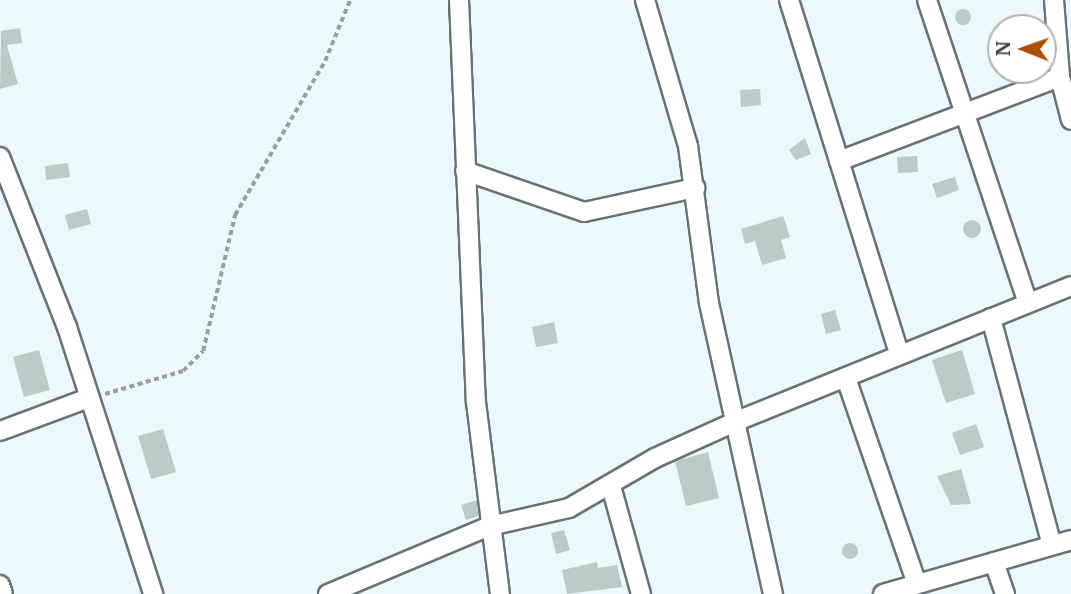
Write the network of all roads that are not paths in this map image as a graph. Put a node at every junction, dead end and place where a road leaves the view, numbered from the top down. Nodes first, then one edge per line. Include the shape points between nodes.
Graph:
1 (459, 0) edge
2 (645, 0) edge
3 (789, 0) edge
4 (927, 0) edge
5 (1054, 0) edge
6 (1060, 77) junction
7 (962, 116) junction
8 (1071, 120) edge
9 (0, 157) edge
10 (839, 161) junction
11 (466, 171) junction
12 (695, 188) junction
13 (1071, 286) edge
14 (1028, 303) junction
15 (991, 318) junction
16 (899, 354) junction
17 (846, 378) junction
18 (86, 399) junction
19 (737, 421) junction
20 (0, 431) edge
21 (611, 486) junction
22 (490, 526) junction
23 (1071, 540) edge
24 (1052, 545) junction
25 (995, 562) junction
26 (917, 584) junction
27 (0, 585) edge
28 (3, 594) edge
29 (153, 594) edge
30 (328, 594) edge
31 (500, 594) edge
32 (640, 594) edge
33 (774, 594) edge
34 (883, 594) edge
35 (1005, 594) edge

1 - 11 street
2 - 12 street
3 - 10 street
4 - 7 street
5 - 6 street
6 - 7 street
6 - 8 street
7 - 10 street
7 - 14 street
9 - 18 street via 67,327
10 - 16 street
11 - 12 street via 584,212
11 - 22 street via 476,402
12 - 19 street via 709,303
13 - 14 street
14 - 15 street
15 - 16 street
15 - 24 street
16 - 17 street
17 - 19 street
17 - 26 street
18 - 20 street
18 - 29 street
19 - 21 street via 655,458
19 - 33 street
21 - 22 street via 569,508
21 - 32 street
22 - 30 street
22 - 31 street
23 - 24 street
24 - 25 street
25 - 26 street
25 - 35 street
26 - 34 street
27 - 28 street

